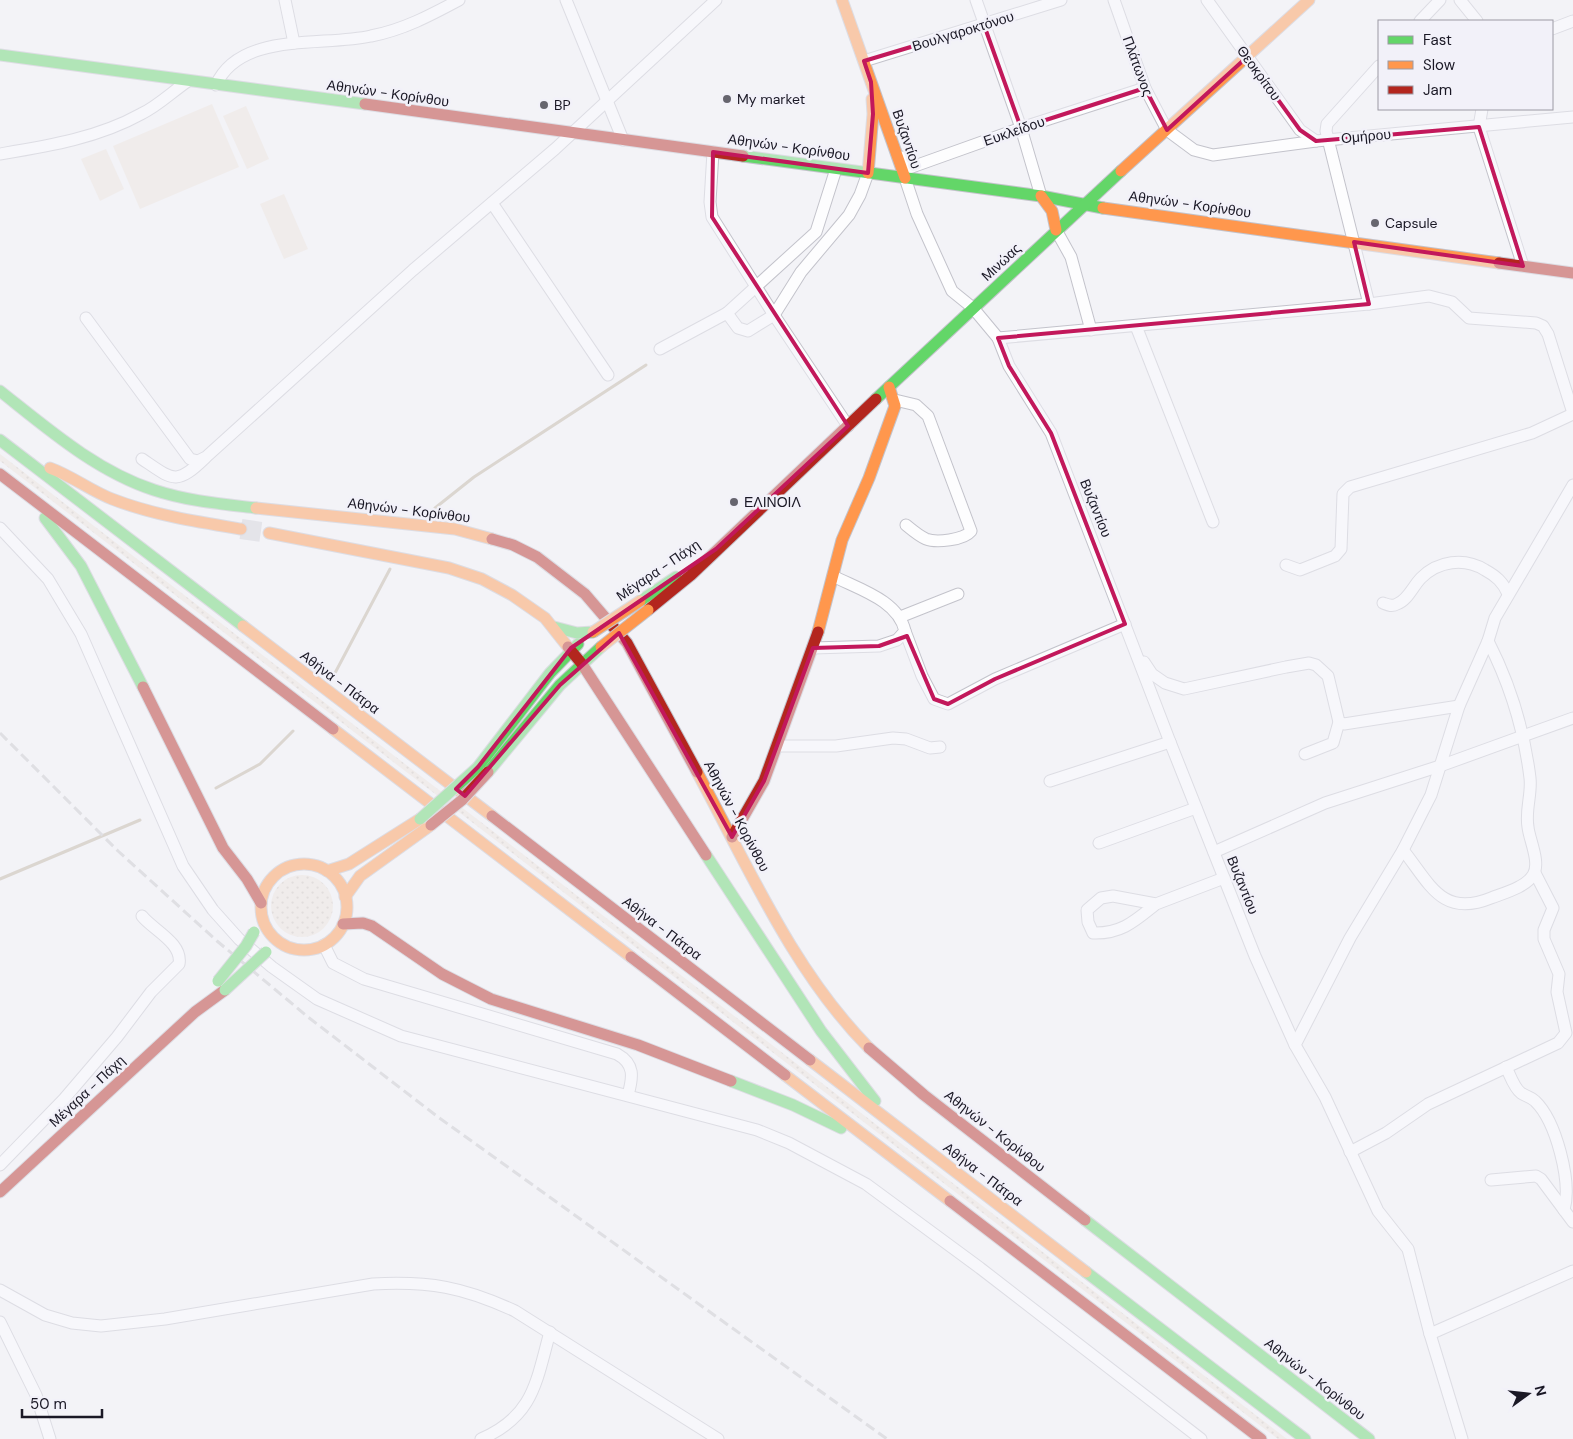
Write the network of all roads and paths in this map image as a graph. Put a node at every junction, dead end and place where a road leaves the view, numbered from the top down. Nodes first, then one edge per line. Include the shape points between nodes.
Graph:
1 (285, 0) edge
2 (459, 0) edge
3 (566, 0) edge
4 (716, 0) edge
5 (976, 0) edge
6 (1061, 0) edge
7 (1114, 0) edge
8 (1207, 0) edge
9 (1309, 0) edge
10 (1440, 0) edge
11 (1460, 0) edge
12 (843, 1) edge
13 (1421, 20) edge
14 (1476, 20) edge
15 (1573, 21) edge
16 (984, 25) junction
17 (1553, 29) edge
18 (294, 43) junction
19 (0, 56) edge
20 (1247, 57) junction
21 (864, 61) junction
22 (1378, 67) edge
23 (188, 81) junction
24 (871, 82) junction
25 (216, 85) junction
26 (1145, 88) junction
27 (607, 100) junction
28 (1482, 110) edge
29 (1573, 117) edge
30 (1479, 127) junction
31 (1021, 128) junction
32 (1166, 130) junction
33 (573, 133) junction
34 (623, 140) junction
35 (1322, 140) junction
36 (894, 146) junction
37 (713, 152) junction
38 (0, 154) edge
39 (836, 169) junction
40 (868, 173) junction
41 (906, 178) junction
42 (1041, 196) junction
43 (492, 203) junction
44 (1085, 205) junction
45 (1056, 230) junction
46 (1354, 242) junction
47 (1523, 266) junction
48 (1573, 273) edge
49 (755, 287) junction
50 (1369, 304) junction
51 (973, 308) junction
52 (727, 312) junction
53 (774, 315) junction
54 (86, 318) dead end
55 (1136, 326) junction
56 (1091, 330) junction
57 (998, 338) junction
58 (660, 348) dead end
59 (608, 375) dead end
60 (889, 387) junction
61 (0, 391) edge
62 (895, 400) junction
63 (1573, 414) edge
64 (848, 426) junction
65 (0, 440) edge
66 (206, 456) junction
67 (24, 459) junction
68 (142, 459) dead end
69 (0, 474) edge
70 (1573, 485) edge
71 (25, 493) junction
72 (1213, 522) dead end
73 (906, 525) dead end
74 (0, 528) edge
75 (241, 529) tunnel mouth
76 (269, 533) tunnel mouth
77 (716, 549) junction
78 (1286, 565) dead end
79 (833, 576) junction
80 (958, 594) dead end
81 (1508, 594) junction
82 (1383, 603) dead end
83 (900, 617) junction
84 (1125, 624) junction
85 (554, 627) junction
86 (904, 631) junction
87 (593, 632) junction
88 (1131, 640) junction
89 (1488, 641) junction
90 (571, 648) junction
91 (813, 648) junction
92 (582, 664) junction
93 (1459, 706) junction
94 (1573, 718) edge
95 (1340, 722) junction
96 (1523, 737) junction
97 (1170, 742) junction
98 (777, 746) junction
99 (940, 747) dead end
100 (1305, 754) dead end
101 (1440, 766) junction
102 (483, 769) junction
103 (1050, 781) dead end
104 (1196, 808) junction
105 (732, 837) junction
106 (1099, 843) dead end
107 (1403, 850) junction
108 (1214, 852) junction
109 (327, 871) junction
110 (1535, 873) junction
111 (1224, 878) junction
112 (345, 897) junction
113 (1156, 904) junction
114 (261, 908) junction
115 (142, 916) dead end
116 (343, 924) junction
117 (284, 945) junction
118 (324, 945) junction
119 (222, 985) junction
120 (1295, 1045) junction
121 (1506, 1067) junction
122 (628, 1095) junction
123 (891, 1122) junction
124 (867, 1137) junction
125 (1350, 1152) junction
126 (0, 1164) edge
127 (1491, 1180) dead end
128 (0, 1192) edge
129 (1564, 1210) junction
130 (1573, 1222) edge
131 (1573, 1271) edge
132 (0, 1290) edge
133 (0, 1322) edge
134 (550, 1332) junction
135 (1430, 1334) junction
136 (50, 1439) edge
137 (482, 1439) edge
138 (718, 1439) edge
139 (1201, 1439) edge
140 (1261, 1439) edge
141 (1305, 1439) edge
142 (1369, 1439) edge
143 (1462, 1439) edge

1 - 18 street
2 - 18 street via 423,19 371,37
3 - 27 street
4 - 27 street
5 - 16 street
6 - 16 street, Βουλγαροκτόνου
7 - 26 street, Πλάτωνος
8 - 20 street, Θεοκρίτου
9 - 20 main road, Μινώας
10 - 13 street
11 - 14 street
12 - 21 main road, Βυζαντίου
15 - 17 street
16 - 21 street, Βουλγαροκτόνου
16 - 31 street
18 - 25 street via 243,55 222,71
19 - 23 main road, Αθηνών - Κορίνθου
20 - 32 main road, Μινώας
20 - 35 street, Θεοκρίτου via 1300,130
21 - 24 main road, Βυζαντίου
22 - 35 street via 1327,124
23 - 25 main road, Αθηνών - Κορίνθου
23 - 38 street via 123,124 87,136
24 - 36 main road, Βυζαντίου
24 - 40 main road via 874,114
25 - 33 main road, Αθηνών - Κορίνθου
26 - 31 street, Ευκλείδου
26 - 32 street, Πλάτωνος
27 - 33 street
27 - 34 street
28 - 30 street
29 - 30 street, Ομήρου
30 - 35 street, Ομήρου
30 - 47 street
31 - 36 street, Ευκλείδου via 907,168 900,150
31 - 42 street
32 - 35 street, Ομήρου via 1194,150 1213,155
32 - 44 main road, Μινώας
33 - 34 main road, Αθηνών - Κορίνθου
33 - 43 street
34 - 37 main road, Αθηνών - Κορίνθου
35 - 46 street
36 - 41 main road, Βυζαντίου
37 - 39 main road, Αθηνών - Κορίνθου
37 - 49 street via 712,217
39 - 40 main road, Αθηνών - Κορίνθου
39 - 49 street via 816,232
40 - 41 main road, Αθηνών - Κορίνθου
40 - 53 street via 849,214 801,272
41 - 42 main road, Αθηνών - Κορίνθου
41 - 51 street, Βυζαντίου via 917,214 952,291
42 - 44 main road, Αθηνών - Κορίνθου
42 - 45 main road via 1052,211
43 - 59 street
43 - 66 street
44 - 45 main road, Μινώας
44 - 46 main road, Αθηνών - Κορίνθου
45 - 51 main road, Μινώας
45 - 56 street via 1071,257
46 - 47 main road, Αθηνών - Κορίνθου
46 - 50 street
47 - 48 main road, Αθηνών - Κορίνθου
49 - 52 street
49 - 53 street
50 - 55 street
50 - 63 street via 1429,296 1452,302 1469,318 1543,326
51 - 57 street, Βυζαντίου
51 - 60 main road, Μινώας
52 - 53 street via 738,328 748,331
52 - 58 street
53 - 64 street
54 - 66 street via 190,459 198,461
55 - 56 street
55 - 72 street
56 - 57 street
57 - 84 street, Βυζαντίου via 1009,366 1051,433
60 - 62 main road
60 - 64 main road, Μινώας
61 - 105 main road, Αθηνών - Κορίνθου via 71,446 146,487 220,504 455,528 513,545 537,557 585,594 627,643
62 - 73 street via 916,405 928,416 971,531 938,541 925,538
62 - 79 main road via 869,478 842,540
63 - 78 street via 1532,433 1350,487 1343,494 1341,548 1335,556 1300,570
64 - 77 main road, Μινώας
65 - 67 main road, Αθήνα - Πάτρα
66 - 68 street via 180,478 173,478
67 - 75 main road via 61,471 97,493 128,505
67 - 123 main road, Αθήνα - Πάτρα
69 - 71 main road
70 - 81 street
71 - 114 main road via 81,566 223,848 247,879
71 - 124 main road
74 - 122 street via 32,560 62,598 82,634 183,866 213,910 239,939 293,984 317,999 401,1036
76 - 85 main road via 449,568 482,578 531,607
77 - 87 main road, Μέγαρα - Πάχη, bridge
77 - 92 main road, Μέγαρα - Πάχη, bridge via 692,575
79 - 83 street via 884,602
79 - 91 main road
80 - 83 street
81 - 82 street via 1496,576 1472,562 1459,561 1422,577 1396,605
81 - 89 street
83 - 86 street
84 - 86 street via 994,679 948,704 934,699
84 - 88 street, Βυζαντίου
85 - 87 main road
85 - 90 main road
86 - 91 street via 897,640 879,646
87 - 90 main road, Μέγαρα - Πάχη
88 - 95 street via 1152,674 1165,683 1184,689 1286,666 1316,665 1328,676
88 - 97 street, Βυζαντίου
89 - 93 street
89 - 96 street via 1510,690
90 - 92 main road
90 - 102 main road, Μέγαρα - Πάχη
91 - 98 main road
92 - 102 main road, Μέγαρα - Πάχη
92 - 123 main road via 821,1031
93 - 95 street via 1350,724
93 - 101 street
94 - 96 street
95 - 100 street via 1333,743
96 - 101 street
96 - 110 street via 1530,777 1528,827
97 - 103 street
97 - 104 street, Βυζαντίου
98 - 99 street via 836,746 893,738 930,748
98 - 105 main road via 759,791
101 - 107 street via 1431,795
101 - 108 street via 1326,803
102 - 109 main road, Μέγαρα - Πάχη, bridge via 420,819 349,864
102 - 112 main road, Μέγαρα - Πάχη, bridge via 462,800 360,876
104 - 106 street
104 - 108 street, Βυζαντίου
105 - 142 main road, Αθηνών - Κορίνθου via 802,966 825,1001 853,1034 888,1067
107 - 110 street via 1443,899 1462,906 1474,905 1510,890
107 - 120 street via 1350,938
108 - 111 street, Βυζαντίου
109 - 112 main road
109 - 114 main road via 303,864 279,871 264,891
110 - 121 street via 1554,908 1544,930 1544,939 1559,974 1557,992 1566,1033 1558,1043
111 - 113 street
111 - 120 street, Βυζαντίου
112 - 116 main road
113 - 113 street via 1113,896 1101,898 1086,910 1088,922 1094,933 1102,933 1130,925
114 - 117 main road via 265,925
114 - 119 main road, Μέγαρα - Πάχη, bridge via 254,932
115 - 126 street via 174,946 179,953 179,964 151,992 64,1099
116 - 118 main road via 332,940
116 - 124 main road via 372,926 442,974 491,999 638,1045
117 - 118 main road via 300,950
117 - 119 main road, Μέγαρα - Πάχη, bridge via 256,958
118 - 122 street via 333,963 364,979 617,1054 625,1058 631,1067 633,1077
119 - 128 main road, Μέγαρα - Πάχη
120 - 125 street, Βυζαντίου via 1325,1097
121 - 125 street via 1428,1104 1386,1133
121 - 129 street via 1519,1092 1535,1100 1550,1125 1562,1160 1567,1195
122 - 139 street via 758,1130 866,1184
123 - 141 main road, Αθήνα - Πάτρα
124 - 140 main road
125 - 135 street, Βυζαντίου via 1378,1211 1408,1249
127 - 129 street via 1536,1176
129 - 130 street
131 - 135 street
132 - 134 street via 44,1315 72,1323 101,1326 165,1319 327,1290 407,1282 445,1285 480,1295
133 - 136 street via 36,1395
134 - 137 street via 535,1384 522,1411 506,1426
134 - 138 street
135 - 143 street, Βυζαντίου

